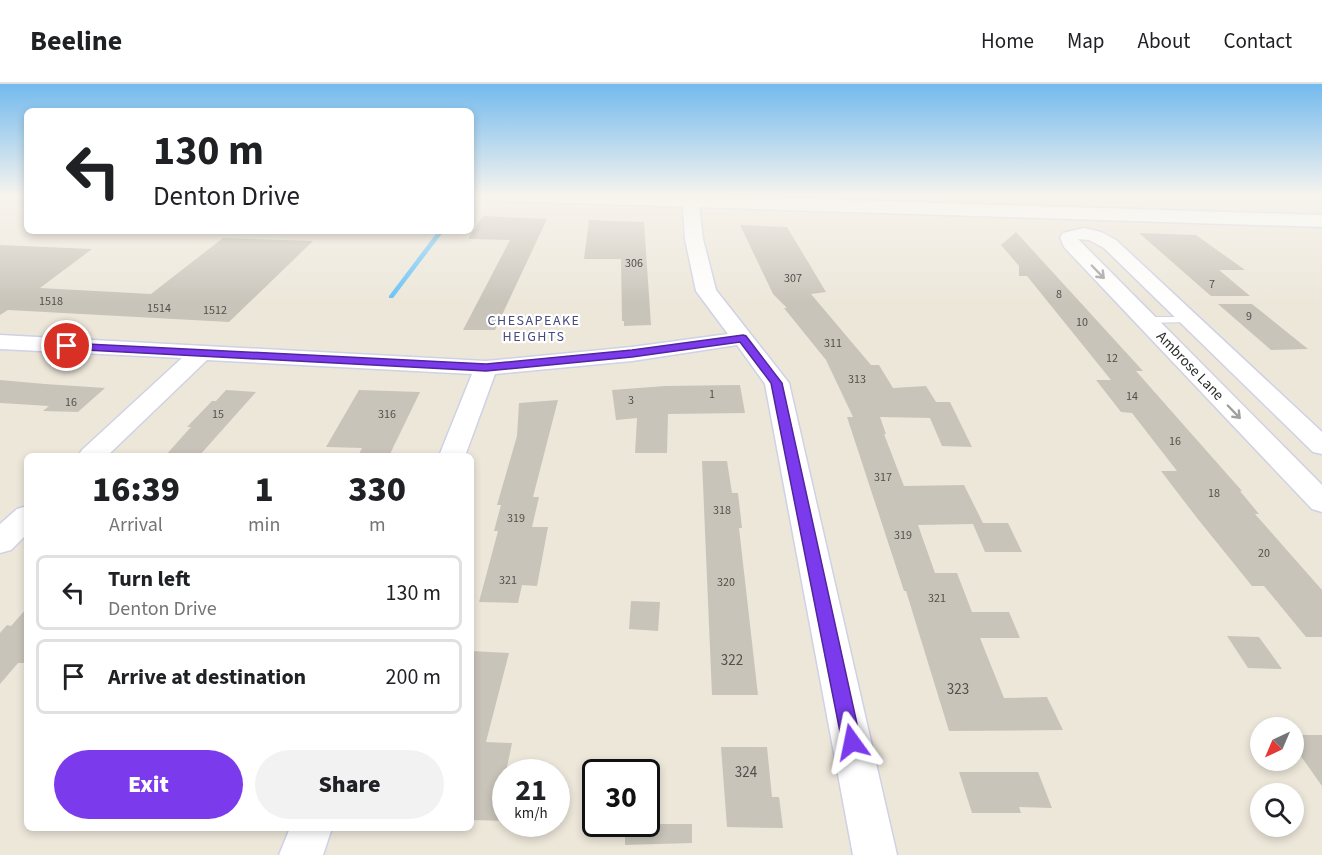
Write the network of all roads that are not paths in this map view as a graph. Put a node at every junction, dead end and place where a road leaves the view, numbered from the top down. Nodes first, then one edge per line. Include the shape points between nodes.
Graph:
1 (693, 231) edge
2 (1078, 233) joint
3 (1145, 320) junction
4 (1189, 320) junction
5 (743, 338) junction
6 (0, 342) edge
7 (201, 353) junction
8 (486, 368) junction
9 (1322, 446) edge
10 (95, 453) edge
11 (453, 453) edge
12 (1322, 502) edge
13 (24, 519) edge
14 (0, 542) edge
15 (310, 831) edge
16 (301, 855) edge
17 (875, 855) edge

1 - 5 street via 706,291
2 -> 3 street, Ambrose Lane via 1069,237 1070,243
2 - 4 street, Ambrose Lane via 1110,244
3 - 4 lane
3 -> 12 street, Ambrose Lane
4 - 9 street, Ambrose Lane
5 - 8 street via 632,354
5 - 17 street via 777,383
6 - 7 street
7 - 8 street
7 - 10 street
8 - 11 street
13 - 14 street
15 - 16 street

